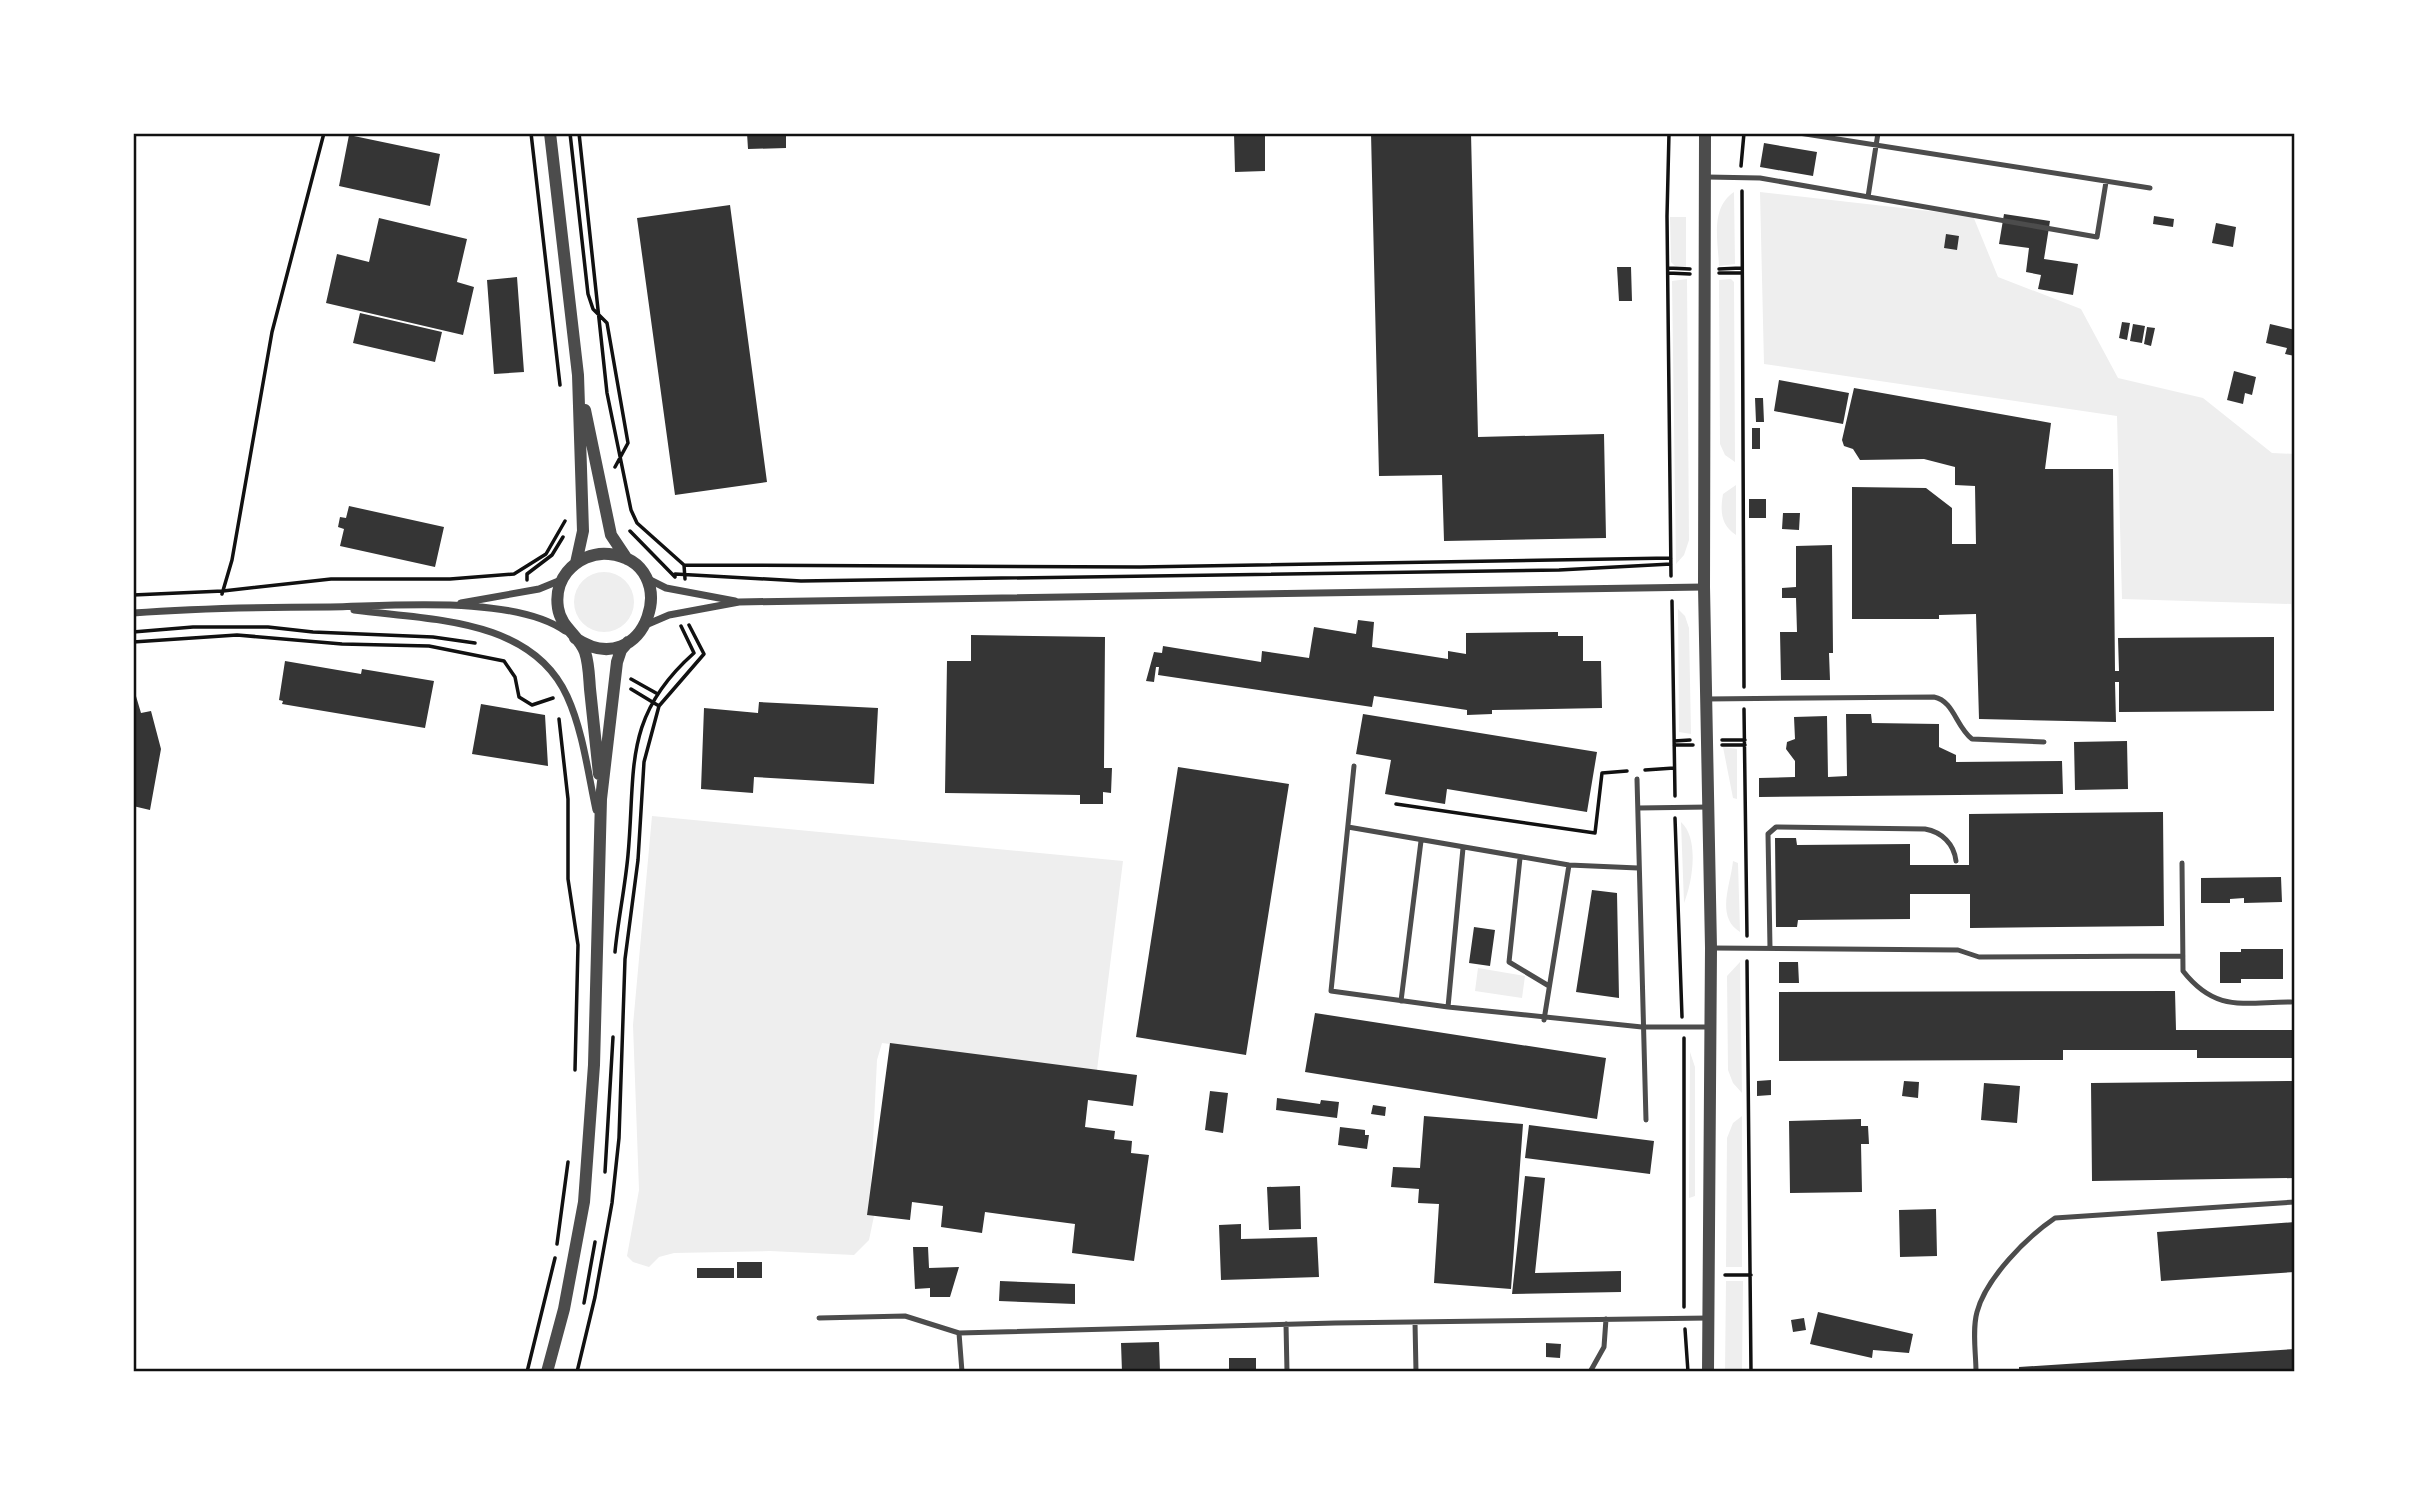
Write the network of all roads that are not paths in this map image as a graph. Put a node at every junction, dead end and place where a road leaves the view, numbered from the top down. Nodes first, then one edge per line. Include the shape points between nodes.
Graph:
1 (550, 133) edge
2 (1704, 133) edge
3 (1799, 133) edge
4 (1878, 133) edge
5 (1876, 145) junction
6 (1704, 177) junction
7 (2106, 182) junction
8 (2150, 188) dead end
9 (1868, 197) junction
10 (578, 375) junction
11 (627, 559) junction
12 (576, 563) junction
13 (564, 577) junction
14 (646, 578) junction
15 (1704, 587) junction
16 (739, 602) junction
17 (457, 604) junction
18 (330, 607) junction
19 (133, 612) edge
20 (645, 626) junction
21 (574, 637) junction
22 (628, 642) junction
23 (1707, 699) junction
24 (2045, 742) dead end
25 (1354, 766) dead end
26 (1637, 779) dead end
27 (601, 799) junction
28 (1709, 807) junction
29 (1637, 808) junction
30 (1348, 827) junction
31 (600, 828) junction
32 (1421, 841) junction
33 (1463, 848) junction
34 (1520, 858) junction
35 (1956, 861) dead end
36 (2182, 863) dead end
37 (1569, 865) junction
38 (1638, 868) junction
39 (1711, 948) junction
40 (1770, 948) junction
41 (2183, 956) junction
42 (1549, 986) junction
43 (1401, 1001) junction
44 (2291, 1002) dead end
45 (1448, 1007) junction
46 (1544, 1020) junction
47 (1642, 1027) junction
48 (1711, 1027) junction
49 (1646, 1120) dead end
50 (2295, 1202) edge
51 (819, 1318) dead end
52 (1709, 1318) junction
53 (1606, 1319) junction
54 (1415, 1322) junction
55 (1286, 1324) junction
56 (959, 1333) junction
57 (547, 1372) edge
58 (962, 1372) edge
59 (1287, 1372) edge
60 (1416, 1372) edge
61 (1590, 1372) edge
62 (1708, 1372) edge
63 (1976, 1372) edge

1 - 10 street
2 - 6 street
3 - 5 lane
4 - 5 lane
5 - 7 lane
5 - 9 lane
6 - 9 lane via 1742,177
6 - 15 street
7 - 8 lane
7 - 9 lane via 2097,237
10 - 11 street via 611,535
10 - 12 street via 583,531
11 - 12 street via 599,554
11 - 14 street
12 - 13 street
13 - 17 street via 547,587
13 - 21 street via 558,610
14 - 16 street via 685,592
14 - 20 street via 652,604
15 - 16 street
15 - 23 street
16 - 20 street via 675,614
17 - 18 street
17 - 21 street via 553,623
18 - 19 street via 219,606
18 - 31 street via 463,625 514,640 536,654 556,677 571,707
20 - 22 street
21 - 22 street via 600,648
21 - 27 street via 587,662
22 - 27 street via 621,650 616,677
23 - 24 lane via 1934,697 1950,706 1963,732 1972,739
23 - 28 street
25 - 30 lane
26 - 29 lane
27 - 31 street
28 - 29 lane
28 - 39 street
29 - 38 lane
30 - 32 lane
30 - 43 lane via 1331,992
31 - 57 street via 594,1065 585,1190 564,1309
32 - 33 lane
32 - 43 lane
33 - 34 lane
33 - 45 lane
34 - 37 lane
34 - 42 lane via 1509,962
35 - 40 lane via 1950,844 1925,829 1776,827 1768,834
36 - 41 lane
37 - 38 lane
37 - 42 lane
38 - 47 lane
39 - 40 lane
39 - 48 street
40 - 41 lane via 1958,950 1979,957
41 - 44 lane via 2183,971 2209,997 2223,1002
42 - 46 lane
43 - 45 lane
45 - 46 lane
46 - 47 lane
47 - 48 lane
47 - 49 lane
48 - 52 street
50 - 63 lane via 2055,1218 2028,1237 1987,1291 1977,1313
51 - 56 lane via 905,1316
52 - 53 lane
52 - 62 street
53 - 54 lane
53 - 61 lane via 1604,1347
54 - 55 lane
54 - 60 lane
55 - 56 lane
55 - 59 lane
56 - 58 lane

